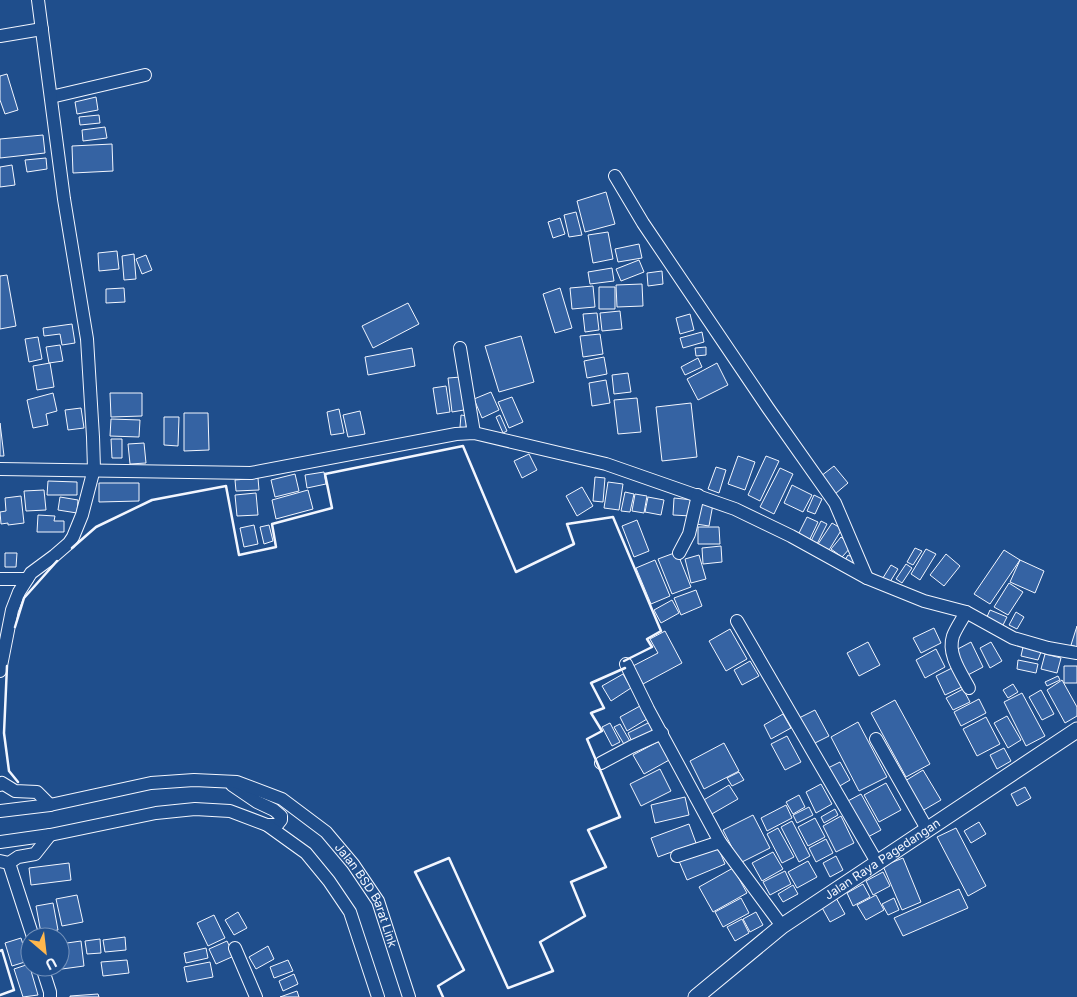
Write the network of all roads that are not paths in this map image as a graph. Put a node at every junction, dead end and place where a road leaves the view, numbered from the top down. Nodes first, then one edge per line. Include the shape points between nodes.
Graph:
1 (38, 0) edge
2 (42, 29) junction
3 (0, 36) edge
4 (145, 75) dead end
5 (51, 97) junction
6 (614, 176) dead end
7 (460, 348) dead end
8 (474, 433) junction
9 (0, 469) edge
10 (94, 469) junction
11 (698, 495) junction
12 (679, 553) dead end
13 (867, 578) junction
14 (0, 579) edge
15 (27, 579) junction
16 (966, 612) junction
17 (737, 621) dead end
18 (1077, 653) edge
19 (626, 664) dead end
20 (0, 670) edge
21 (969, 688) dead end
22 (1077, 730) edge
23 (662, 733) junction
24 (876, 739) dead end
25 (600, 763) dead end
26 (1, 781) edge
27 (226, 781) junction
28 (50, 805) junction
29 (0, 811) edge
30 (268, 825) junction
31 (928, 829) junction
32 (50, 834) junction
33 (0, 842) edge
34 (720, 842) junction
35 (677, 856) dead end
36 (5, 862) edge
37 (878, 864) junction
38 (782, 926) junction
39 (29, 927) edge
40 (235, 948) dead end
41 (45, 977) edge
42 (50, 997) edge
43 (256, 997) edge
44 (378, 997) edge
45 (408, 997) edge
46 (696, 997) edge

1 - 2 street
2 - 3 street
2 - 5 street
4 - 5 street
5 - 10 street via 86,339
6 - 13 street via 835,503
7 - 8 street
8 - 10 street via 256,473
8 - 11 street via 606,464
9 - 10 street
10 - 15 street via 73,538
11 - 12 street via 689,534
11 - 13 street via 791,536
13 - 16 street via 924,601
14 - 15 street
15 - 20 street via 12,610
16 - 18 street via 1013,638
16 - 21 street via 952,637 952,649 953,658
17 - 37 street
19 - 23 street
22 - 31 street, Jalan Raya Pagedangan
23 - 25 street
23 - 34 street
24 - 31 street
26 - 28 street via 15,791 37,792
27 - 28 street, Jalan BSD Barat Link via 151,784
27 - 30 street via 282,816 277,825
27 - 45 street, Jalan BSD Barat Link via 282,799 326,832 353,864 378,901
28 - 29 street, Jalan BSD Barat Link
30 - 32 street, Jalan BSD Barat Link via 230,811 194,809 156,813
30 - 44 street, Jalan BSD Barat Link via 306,853 350,912
31 - 37 street, Jalan Raya Pagedangan
32 - 33 street, Jalan BSD Barat Link
32 - 36 street via 35,854
34 - 35 street
34 - 38 street
36 - 39 street
37 - 38 street, Jalan Raya Pagedangan
38 - 46 street, Jalan Raya Pagedangan
40 - 43 street
41 - 42 street

